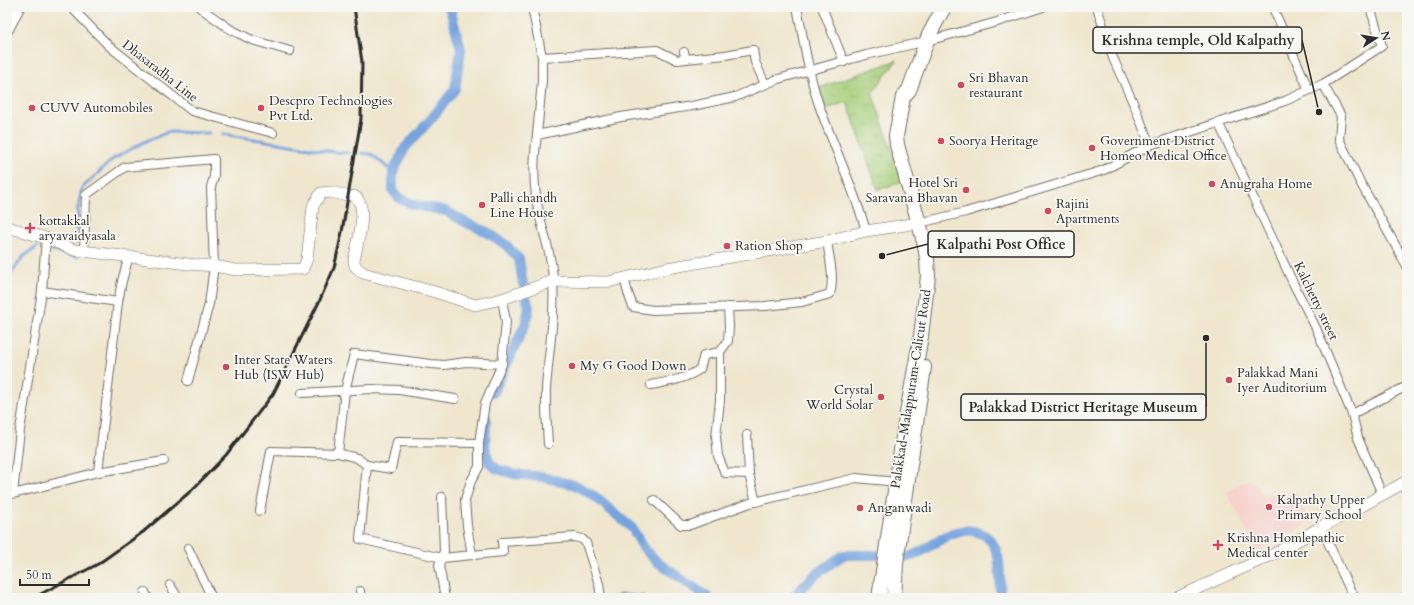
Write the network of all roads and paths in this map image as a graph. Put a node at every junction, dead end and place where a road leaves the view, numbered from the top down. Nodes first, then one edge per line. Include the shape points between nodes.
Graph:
1 (18, 7) edge
2 (71, 7) edge
3 (199, 7) edge
4 (532, 7) edge
5 (797, 7) edge
6 (822, 7) edge
7 (944, 7) edge
8 (1043, 7) edge
9 (1097, 7) edge
10 (1370, 7) edge
11 (1273, 8) edge
12 (7, 30) edge
13 (927, 41) junction
14 (290, 52) dead end
15 (542, 57) junction
16 (844, 62) junction
17 (810, 71) junction
18 (765, 84) junction
19 (1323, 84) junction
20 (1309, 90) junction
21 (1218, 122) junction
22 (273, 133) dead end
23 (537, 135) junction
24 (1150, 145) junction
25 (922, 223) junction
26 (7, 227) edge
27 (866, 231) junction
28 (46, 238) junction
29 (826, 241) junction
30 (84, 251) junction
31 (129, 256) junction
32 (214, 266) junction
33 (1407, 266) edge
34 (624, 278) junction
35 (553, 281) junction
36 (42, 291) junction
37 (502, 299) junction
38 (118, 302) junction
39 (728, 307) junction
40 (720, 352) junction
41 (502, 364) junction
42 (188, 381) dead end
43 (651, 385) dead end
44 (1407, 386) edge
45 (345, 391) junction
46 (302, 393) dead end
47 (455, 399) dead end
48 (1352, 414) junction
49 (747, 435) dead end
50 (479, 443) junction
51 (548, 444) dead end
52 (338, 453) junction
53 (164, 461) dead end
54 (367, 465) junction
55 (98, 472) junction
56 (749, 474) junction
57 (1407, 481) edge
58 (897, 482) junction
59 (1382, 494) junction
60 (10, 495) edge
61 (442, 497) dead end
62 (654, 500) dead end
63 (756, 502) junction
64 (260, 511) dead end
65 (1320, 527) junction
66 (188, 548) dead end
67 (472, 555) junction
68 (442, 558) junction
69 (170, 585) dead end
70 (178, 598) edge
71 (212, 598) edge
72 (445, 598) edge
73 (602, 598) edge
74 (879, 598) edge
75 (894, 598) edge
76 (1176, 598) edge
77 (1356, 598) edge

1 - 12 main road
2 - 22 street, Dhasaradha Line via 109,46 192,111
3 - 14 street via 230,29 252,40
4 - 15 street
5 - 17 street
6 - 16 street
7 - 13 highway, Palakkad-Malappuram-Calicut Road
8 - 13 street
9 - 24 street via 1113,58
10 - 19 street via 1382,46
11 - 20 street
13 - 16 street
13 - 25 highway, Palakkad-Malappuram-Calicut Road via 909,90 903,97 896,136
15 - 18 street via 657,50 677,60 685,56 725,55 753,50 755,62
15 - 23 street
16 - 17 street
17 - 18 street
17 - 27 street via 819,105
18 - 23 street via 735,97
19 - 20 street
19 - 33 street via 1340,116 1339,139
20 - 21 street
21 - 24 street
21 - 48 street, Kalchetty street via 1316,328
23 - 35 street via 534,163 536,197 552,265
24 - 25 street via 1104,170 974,210
25 - 27 street
25 - 58 highway, Palakkad-Malappuram-Calicut Road via 928,276 921,336
25 - 75 highway, Palakkad-Malappuram-Calicut Road via 931,244 932,270 922,386 896,563
26 - 28 street
27 - 29 street
28 - 30 street via 74,250
28 - 36 street
29 - 34 street via 667,268
29 - 39 street via 832,280 830,294 802,302
30 - 31 street
30 - 32 street via 86,195 125,167 214,159 211,187
31 - 32 street
31 - 38 street
32 - 37 street via 236,270 303,269 307,259 313,206 321,193 330,192 356,197 361,203 362,215 354,260 355,266 363,273 475,305
32 - 42 street via 209,304
34 - 35 street via 608,282
34 - 39 street via 633,307 653,310
35 - 37 street
35 - 51 street via 553,317 546,378
36 - 38 street
36 - 60 street
37 - 41 street via 506,322
38 - 55 street
39 - 40 street via 728,341
40 - 43 street via 704,355 700,369 691,375
40 - 56 street via 720,400 716,437 718,456 724,473
41 - 45 street via 431,364 354,354
41 - 50 street via 486,403
44 - 48 street
45 - 46 street
45 - 47 street via 400,390
45 - 52 street
48 - 59 street, Kalchetty street via 1358,438
49 - 56 street
50 - 54 street via 397,442 391,469
50 - 67 street via 478,467 465,500
52 - 54 street via 357,458
52 - 64 street via 271,451
53 - 55 street
54 - 68 street via 360,539
55 - 60 street
56 - 63 street
57 - 59 street
58 - 63 street via 856,478
58 - 74 highway, Palakkad-Malappuram-Calicut Road
59 - 65 street
61 - 68 street
62 - 63 street via 681,526 690,526
65 - 76 street via 1274,554
65 - 77 street
66 - 71 street
67 - 68 street
67 - 73 street via 503,552 502,542 574,537 582,539 591,555
68 - 72 street via 439,565
69 - 70 street

